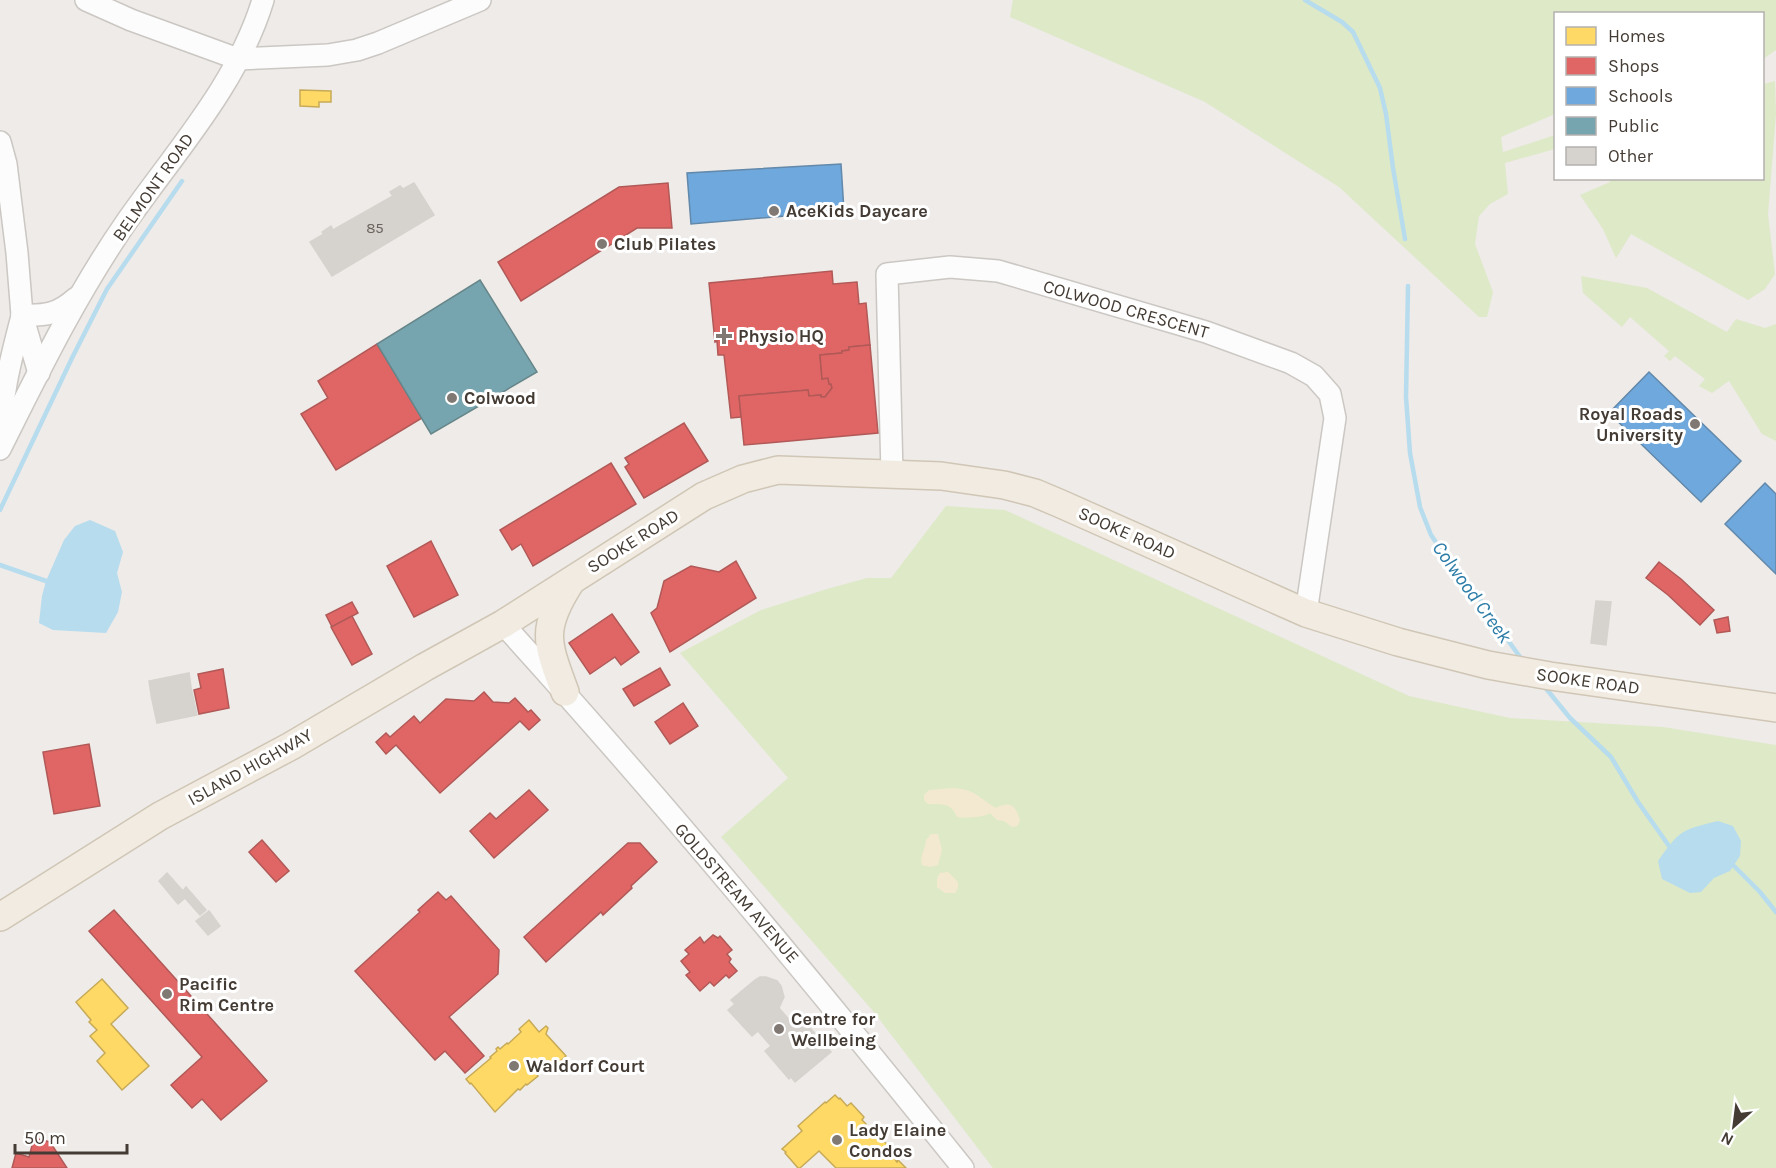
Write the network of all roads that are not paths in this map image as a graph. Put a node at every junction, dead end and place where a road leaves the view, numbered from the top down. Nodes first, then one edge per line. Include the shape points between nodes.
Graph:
1 (86, 0) edge
2 (263, 0) edge
3 (480, 0) edge
4 (238, 59) junction
5 (0, 142) edge
6 (81, 293) junction
7 (22, 315) junction
8 (39, 373) junction
9 (0, 448) edge
10 (892, 474) junction
11 (573, 580) junction
12 (1306, 613) junction
13 (503, 624) junction
14 (565, 692) junction
15 (1749, 704) junction
16 (1776, 708) edge
17 (1776, 719) edge
18 (0, 917) edge
19 (963, 1168) edge

1 - 4 street
2 - 4 street, BELMONT ROAD
3 - 4 street via 357,50
4 - 6 street, BELMONT ROAD
5 - 7 street via 6,164
6 - 7 street via 50,315
6 - 8 street, BELMONT ROAD
7 - 8 street
7 - 9 street via 6,388
8 - 9 street, BELMONT ROAD
10 - 11 main road, SOOKE ROAD via 778,470 743,479 704,496
10 - 12 main road, SOOKE ROAD via 975,480 1035,494
10 - 12 street, COLWOOD CRESCENT via 887,274 950,267 998,272 1206,332 1291,363 1314,376 1330,394 1335,418
11 - 13 main road, SOOKE ROAD
11 - 14 main road via 557,604 549,628 549,649
12 - 15 main road, SOOKE ROAD via 1488,665
13 - 14 street, GOLDSTREAM AVENUE
13 - 18 main road, ISLAND HIGHWAY via 160,816
14 - 19 street, GOLDSTREAM AVENUE via 782,945
15 - 16 main road, SOOKE ROAD
15 - 17 main road

